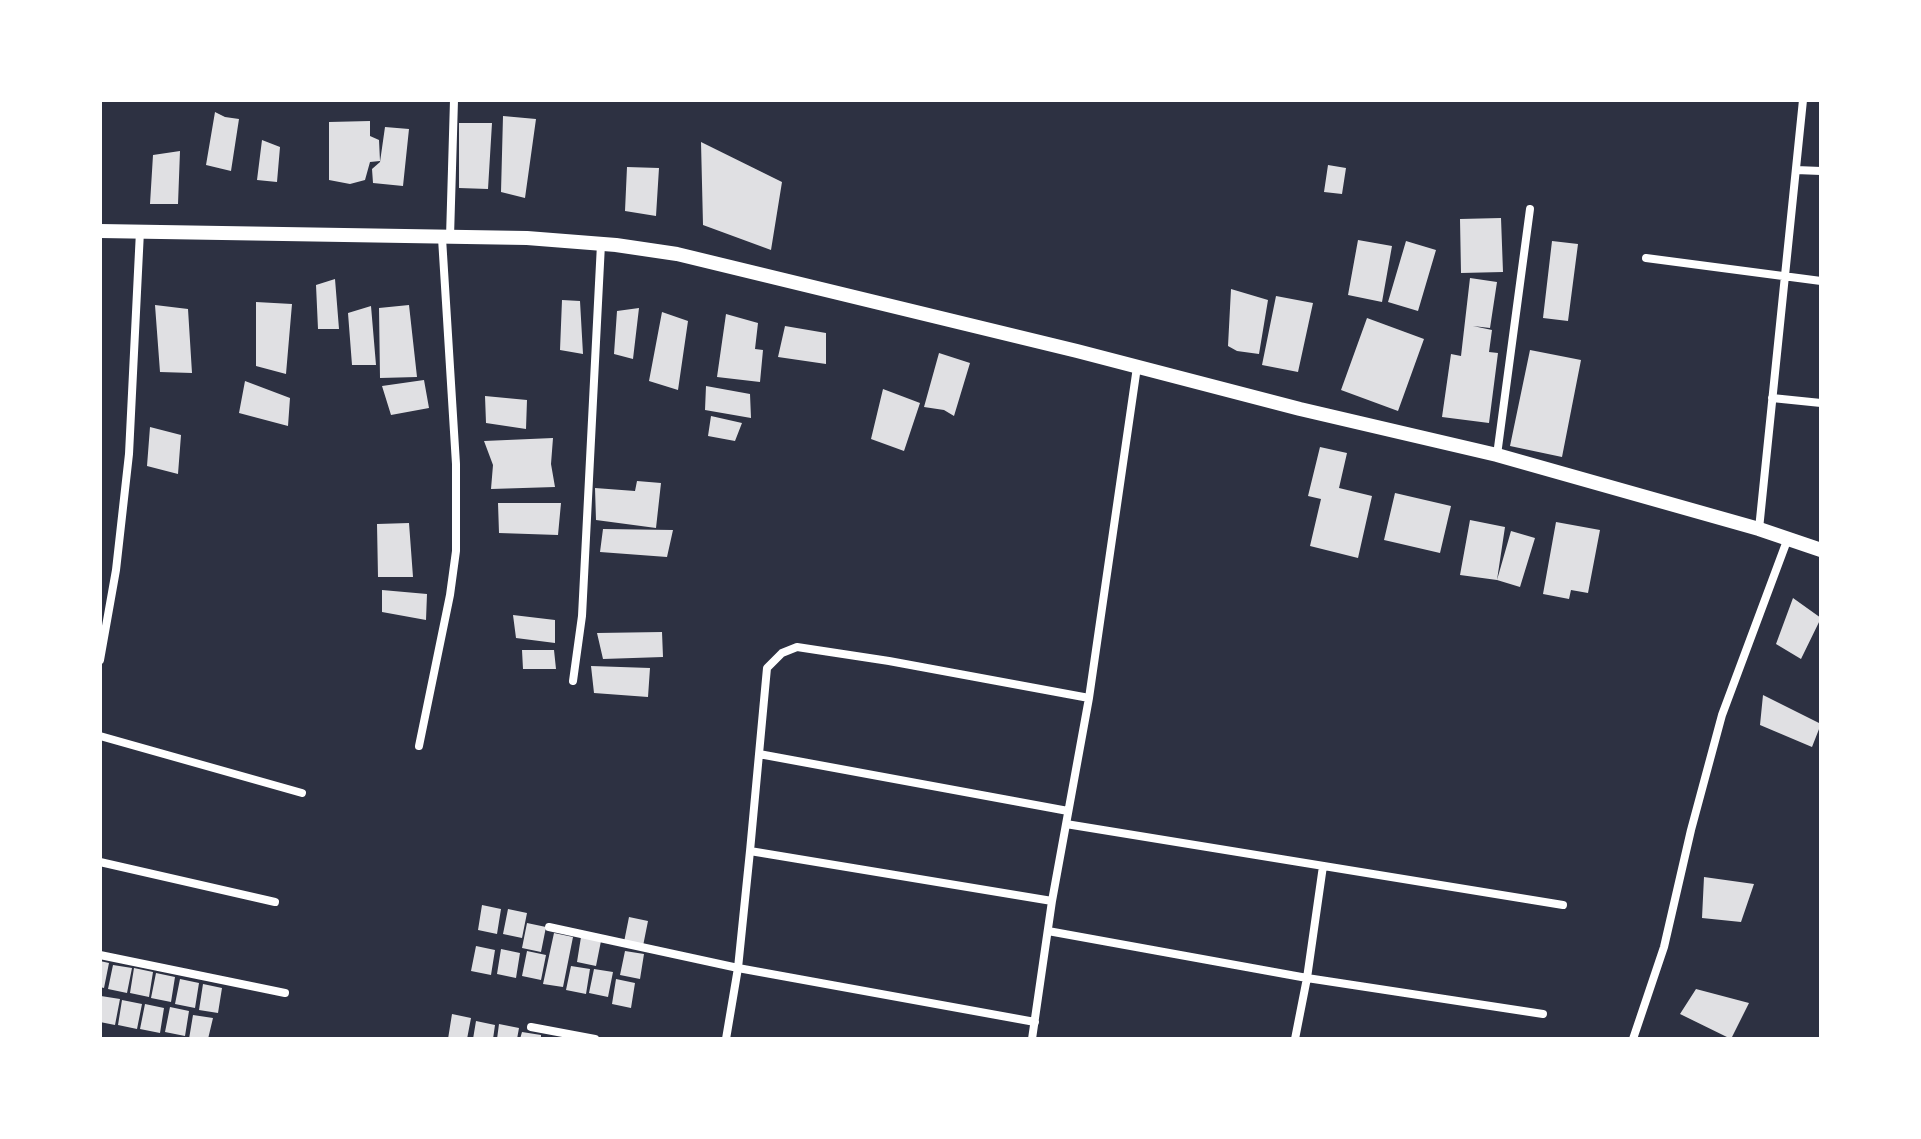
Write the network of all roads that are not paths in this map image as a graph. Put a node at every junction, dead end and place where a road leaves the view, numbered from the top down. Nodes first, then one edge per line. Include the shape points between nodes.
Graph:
1 (454, 100) edge
2 (1803, 100) edge
3 (1796, 170) junction
4 (1821, 171) edge
5 (1530, 209) dead end
6 (140, 230) junction
7 (100, 231) edge
8 (446, 238) junction
9 (601, 244) junction
10 (1646, 258) dead end
11 (1785, 277) junction
12 (1821, 281) edge
13 (1137, 367) junction
14 (1772, 398) junction
15 (1821, 403) edge
16 (1497, 455) junction
17 (1759, 529) junction
18 (1788, 537) junction
19 (1821, 550) edge
20 (100, 660) edge
21 (573, 681) dead end
22 (1089, 698) junction
23 (100, 736) edge
24 (419, 746) dead end
25 (759, 754) junction
26 (302, 793) dead end
27 (1068, 811) junction
28 (1066, 824) junction
29 (750, 851) junction
30 (100, 862) edge
31 (1323, 866) junction
32 (1052, 901) junction
33 (275, 902) dead end
34 (1563, 905) dead end
35 (549, 927) dead end
36 (1048, 931) junction
37 (100, 955) edge
38 (738, 968) junction
39 (1307, 978) junction
40 (285, 993) dead end
41 (1543, 1014) dead end
42 (1035, 1022) junction
43 (531, 1027) dead end
44 (595, 1039) edge
45 (726, 1039) edge
46 (1032, 1039) edge
47 (1295, 1039) edge
48 (1633, 1039) edge

1 - 8 street
2 - 3 street
3 - 4 street
3 - 11 street
5 - 16 street
6 - 7 street
6 - 8 street
6 - 20 street via 129,454
8 - 9 street
8 - 24 street via 456,551
9 - 13 street via 677,254
9 - 21 street via 582,616
10 - 11 street
11 - 12 street
11 - 14 street
13 - 16 street
13 - 22 street
14 - 15 street
14 - 17 street
16 - 17 street
17 - 18 street
18 - 19 street
18 - 48 street via 1722,715 1664,947
22 - 25 street via 797,647 767,668
22 - 27 street
23 - 26 street
25 - 27 street
25 - 29 street
27 - 28 street
28 - 31 street
28 - 32 street
29 - 32 street
29 - 38 street
30 - 33 street
31 - 34 street
31 - 39 street
32 - 36 street
35 - 38 street
36 - 39 street
36 - 42 street
37 - 40 street
38 - 42 street
38 - 45 street
39 - 41 street
39 - 47 street
42 - 46 street
43 - 44 street

